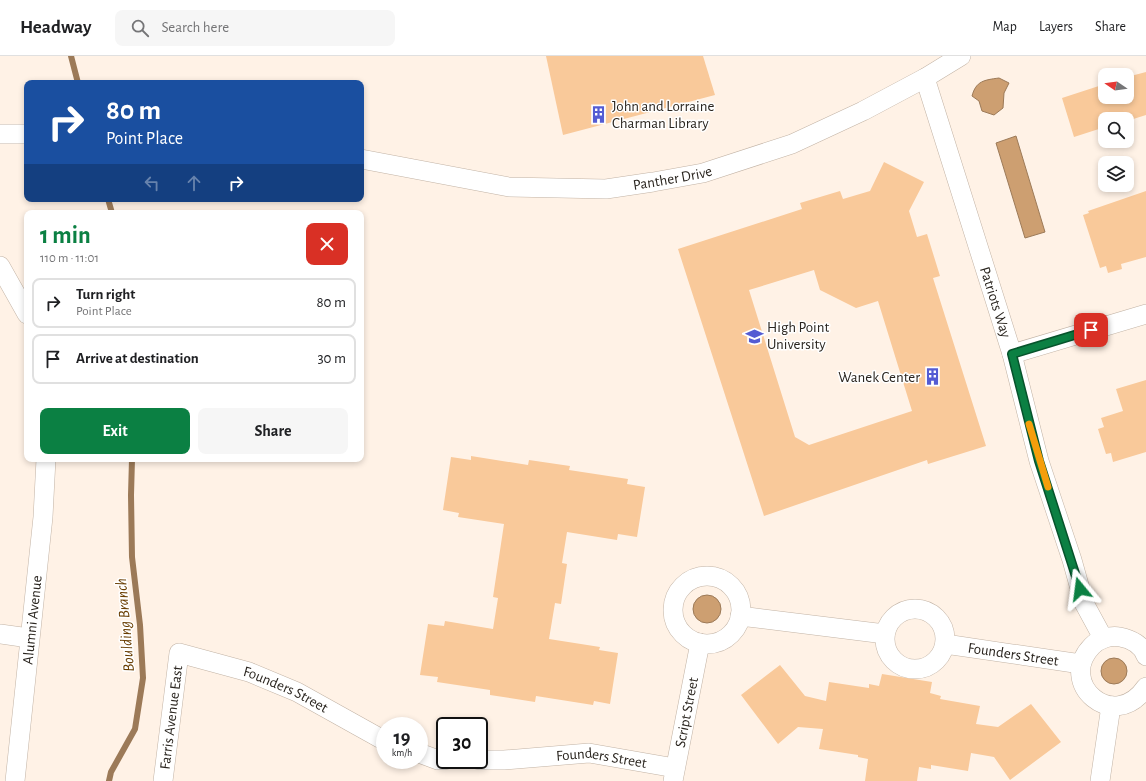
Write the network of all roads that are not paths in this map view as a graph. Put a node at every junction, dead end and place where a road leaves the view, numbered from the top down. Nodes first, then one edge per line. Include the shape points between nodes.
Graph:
1 (960, 56) edge
2 (925, 78) junction
3 (0, 134) edge
4 (24, 134) edge
5 (364, 160) edge
6 (0, 266) edge
7 (24, 309) edge
8 (1146, 314) edge
9 (1012, 354) junction
10 (46, 462) edge
11 (740, 616) junction
12 (0, 634) edge
13 (885, 634) junction
14 (30, 638) junction
15 (1103, 638) junction
16 (700, 643) junction
17 (945, 644) junction
18 (179, 653) joint
19 (1146, 656) edge
20 (1081, 664) junction
21 (1146, 687) edge
22 (1111, 706) junction
23 (376, 736) edge
24 (488, 760) edge
25 (674, 775) edge
26 (15, 781) edge
27 (163, 781) edge
28 (1100, 781) edge

1 - 2 street, Panther Drive
2 - 5 street, Panther Drive via 792,144 704,173 606,190 509,187
2 - 9 street, Patriots Way
3 - 4 street
6 - 7 street
8 - 9 street
9 - 15 street, Patriots Way via 1039,461 1084,603
10 - 14 street, Alumni Avenue via 43,517
11 - 13 street
11 - 16 street via 737,626 730,635 711,644
11 - 16 street via 741,605 737,594 720,578 703,576 686,582 673,602 672,613 681,633 690,640
12 - 14 street
13 - 17 street via 885,645 889,655 901,666 910,669 921,669 931,665 939,658
13 - 17 street via 888,624 900,612 910,608 921,608 930,612 941,623 945,633
14 - 26 street, Alumni Avenue
15 - 19 street via 1127,638 1137,644
15 - 20 street via 1093,644
16 - 25 street, Script Street
17 - 20 street, Founders Street
18 - 23 street, Founders Street via 256,674 296,692
18 - 27 street, Farris Avenue East
20 - 22 street via 1084,687 1100,703
21 - 22 street via 1132,702
22 - 28 street
24 - 25 street, Founders Street via 589,753

